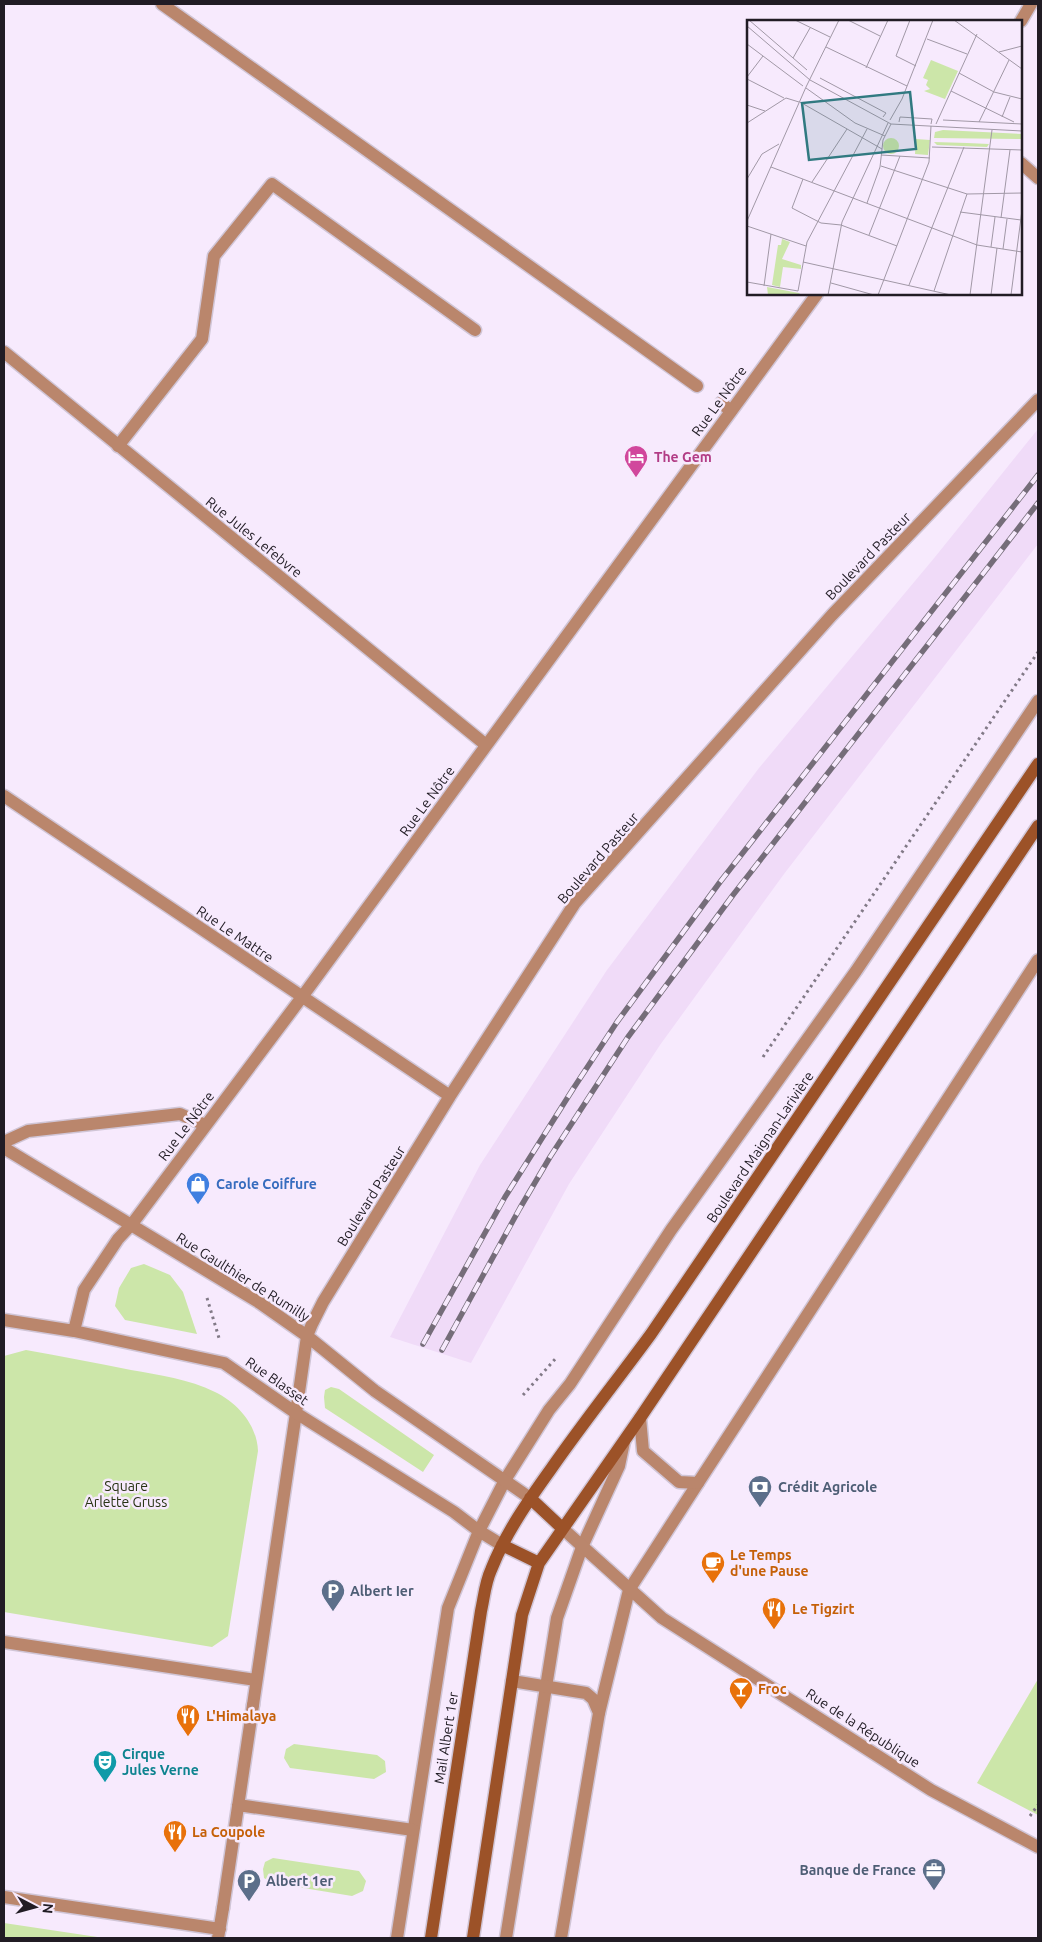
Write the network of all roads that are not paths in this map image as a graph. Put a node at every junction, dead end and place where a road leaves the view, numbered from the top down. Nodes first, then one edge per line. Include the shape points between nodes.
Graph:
1 (162, 4) edge
2 (1031, 4) edge
3 (1022, 20) edge
4 (1022, 164) edge
5 (1038, 178) edge
6 (815, 295) edge
7 (475, 330) dead end
8 (4, 352) edge
9 (697, 386) dead end
10 (1038, 400) edge
11 (118, 446) junction
12 (1038, 701) edge
13 (486, 745) junction
14 (1038, 764) edge
15 (4, 796) edge
16 (1038, 826) edge
17 (1038, 960) edge
18 (302, 997) junction
19 (450, 1096) junction
20 (205, 1125) junction
21 (4, 1142) edge
22 (4, 1148) edge
23 (132, 1224) junction
24 (4, 1320) edge
25 (74, 1331) junction
26 (308, 1336) junction
27 (296, 1413) junction
28 (640, 1418) junction
29 (624, 1442) junction
30 (505, 1480) junction
31 (698, 1483) junction
32 (530, 1498) junction
33 (562, 1528) junction
34 (479, 1531) junction
35 (502, 1545) junction
36 (582, 1547) junction
37 (539, 1563) junction
38 (629, 1590) junction
39 (4, 1642) edge
40 (256, 1680) junction
41 (512, 1681) junction
42 (547, 1687) junction
43 (599, 1713) junction
44 (238, 1805) junction
45 (413, 1830) junction
46 (1038, 1847) edge
47 (4, 1897) edge
48 (219, 1934) edge
49 (396, 1938) edge
50 (431, 1938) edge
51 (474, 1938) edge
52 (506, 1938) edge
53 (561, 1938) edge

1 - 9 street
2 - 3 street
4 - 5 street
6 - 13 street, Rue Le Nôtre via 726,407
7 - 11 street via 272,184 214,256 202,340
8 - 11 street, Rue Jules Lefebvre
10 - 19 street, Boulevard Pasteur via 832,616 575,903
11 - 13 street, Rue Jules Lefebvre
12 - 30 street via 856,971 671,1230
13 - 18 street, Rue Le Nôtre
14 - 32 main road, Boulevard Maignan-Larivière via 651,1334
15 - 18 street, Rue Le Mattre
16 - 28 main road
17 - 31 street
18 - 19 street, Rue Le Mattre
18 - 20 street, Rue Le Nôtre
19 - 26 street, Boulevard Pasteur via 323,1302
20 - 21 street via 180,1114 28,1131
20 - 23 street, Rue Le Nôtre
22 - 23 street, Rue Gaulthier de Rumilly
23 - 25 street, Rue Le Nôtre via 84,1290
23 - 26 street, Rue Gaulthier de Rumilly
24 - 25 street, Rue Blasset
25 - 27 street, Rue Blasset via 224,1363
26 - 27 street, Boulevard Pasteur
26 - 30 street, Rue Gaulthier de Rumilly via 375,1391
27 - 34 street, Rue Blasset
27 - 40 street, Boulevard Pasteur
28 - 29 main road
28 - 31 street via 643,1451 679,1482
29 - 33 main road
29 - 36 street via 619,1466
30 - 32 street, Rue Gaulthier de Rumilly
30 - 34 street
31 - 38 street
32 - 33 main road
32 - 35 main road, Boulevard Maignan-Larivière
33 - 36 street, Rue de la République
33 - 37 main road
34 - 35 street, Rue Blasset
34 - 45 street via 448,1608
35 - 37 main road
35 - 50 main road, Mail Albert 1er via 490,1572 480,1611
36 - 38 street, Rue de la République
36 - 42 street via 557,1618
37 - 41 main road via 522,1615
38 - 43 street
38 - 46 street, Rue de la République via 662,1618 931,1790
39 - 40 street
40 - 44 street, Boulevard Pasteur
41 - 42 street
41 - 51 main road
42 - 43 street via 586,1693 594,1700
42 - 52 street
43 - 53 street
44 - 45 street
44 - 48 street, Boulevard Pasteur
45 - 49 street
47 - 48 street

